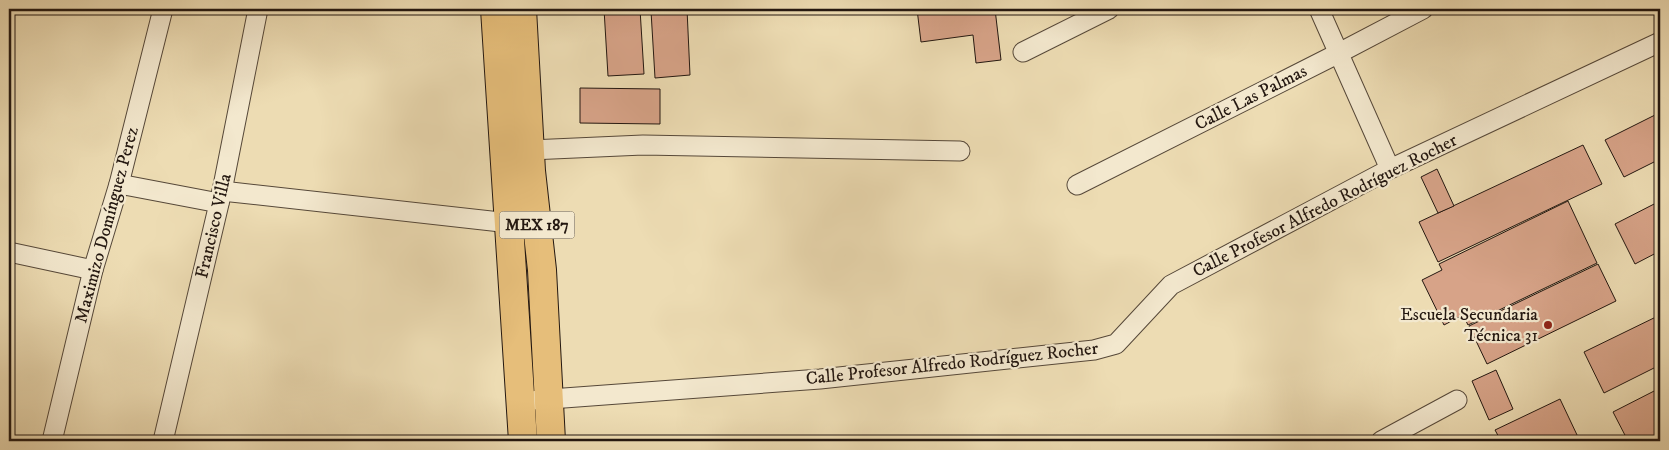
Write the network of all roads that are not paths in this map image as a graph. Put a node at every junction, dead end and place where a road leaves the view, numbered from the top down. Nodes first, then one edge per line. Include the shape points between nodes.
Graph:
1 (164, 9) edge
2 (258, 9) edge
3 (495, 9) edge
4 (522, 9) edge
5 (1109, 9) edge
6 (1319, 9) edge
7 (1423, 9) edge
8 (1660, 42) edge
9 (1023, 52) dead end
10 (1339, 54) junction
11 (530, 150) junction
12 (960, 151) dead end
13 (1390, 169) junction
14 (119, 184) junction
15 (1078, 185) dead end
16 (221, 197) junction
17 (510, 223) junction
18 (9, 252) edge
19 (93, 270) junction
20 (549, 400) junction
21 (1457, 400) dead end
22 (521, 401) junction
23 (52, 441) edge
24 (163, 441) edge
25 (523, 441) edge
26 (551, 441) edge
27 (1381, 441) edge

1 - 14 street, Maximizo Domínguez Perez
2 - 16 street, Francisco Villa
3 - 17 main road, MEX 187
4 - 11 main road, MEX 187
5 - 9 street
6 - 10 street
7 - 10 street, Calle Las Palmas
8 - 13 street, Calle Profesor Alfredo Rodríguez Rocher
10 - 13 street
10 - 15 street, Calle Las Palmas
11 - 12 street via 643,145
11 - 20 main road, MEX 187 via 542,270
13 - 20 street, Calle Profesor Alfredo Rodríguez Rocher via 1170,284 1116,344 1094,350 820,379
14 - 16 street
14 - 19 street, Maximizo Domínguez Perez
16 - 17 street
16 - 24 street, Francisco Villa
17 - 22 main road, MEX 187
18 - 19 street
19 - 23 street, Maximizo Domínguez Perez
20 - 22 street, Calle Profesor Alfredo Rodríguez Rocher
20 - 26 main road, MEX 187
21 - 27 street
22 - 25 main road, MEX 187

